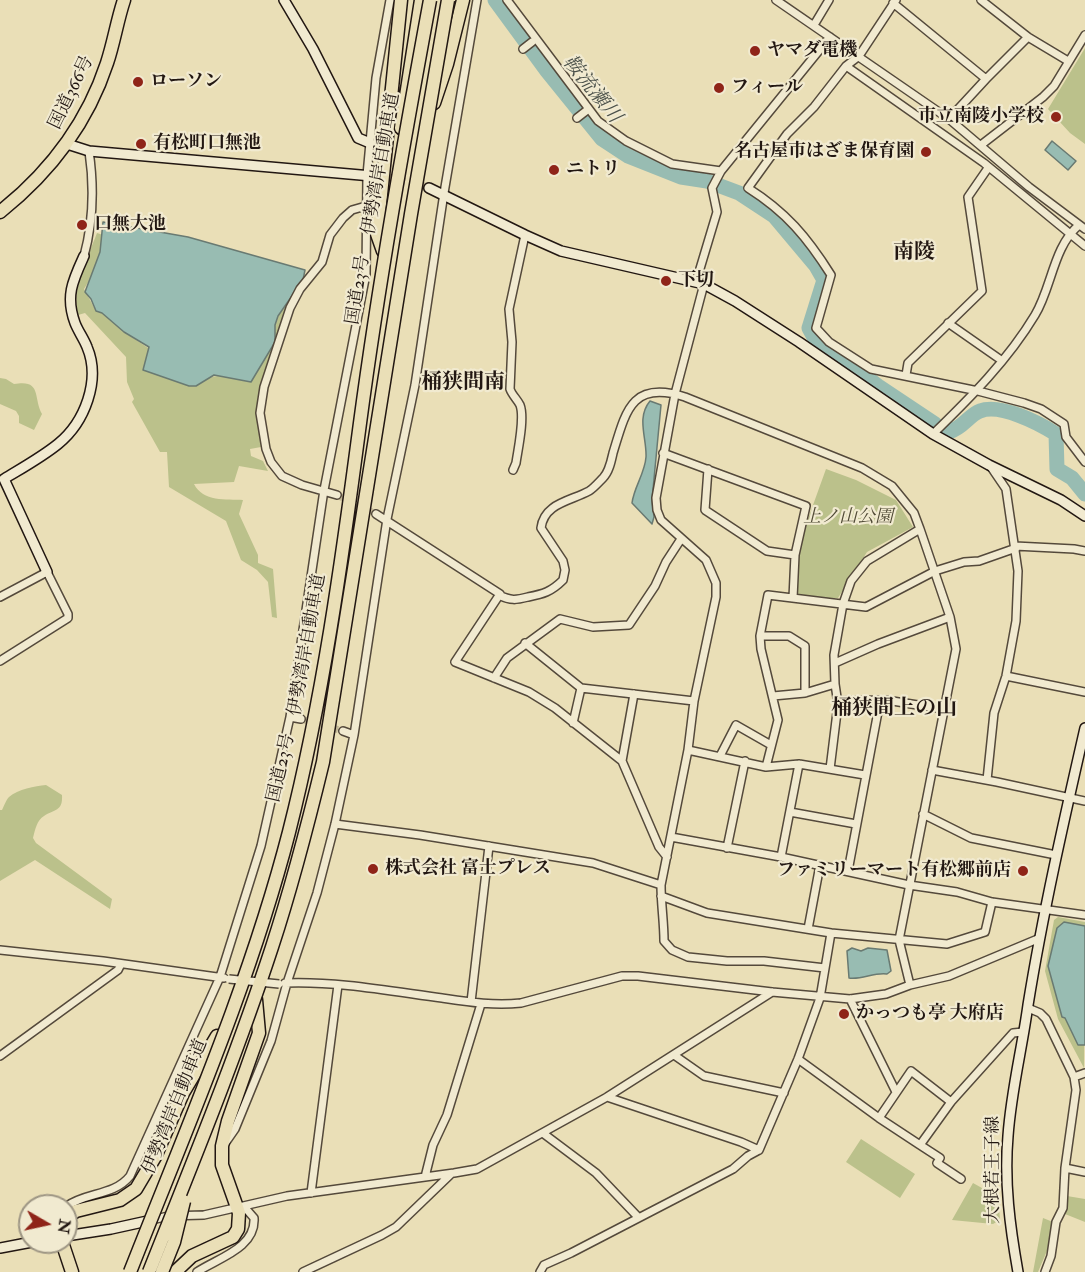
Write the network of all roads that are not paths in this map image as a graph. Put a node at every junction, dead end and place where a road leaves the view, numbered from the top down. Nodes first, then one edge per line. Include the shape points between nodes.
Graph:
1 (124, 0) edge
2 (284, 0) edge
3 (390, 0) edge
4 (400, 0) edge
5 (421, 0) edge
6 (430, 0) edge
7 (447, 0) edge
8 (464, 0) edge
9 (477, 0) edge
10 (507, 0) edge
11 (776, 0) edge
12 (829, 0) edge
13 (981, 0) edge
14 (894, 2) edge
15 (813, 25) junction
16 (1085, 35) edge
17 (830, 37) junction
18 (1028, 37) junction
19 (532, 42) dead end
20 (523, 49) dead end
21 (859, 56) junction
22 (1068, 61) junction
23 (846, 66) junction
24 (986, 79) junction
25 (586, 111) dead end
26 (430, 116) junction
27 (577, 118) dead end
28 (949, 119) junction
29 (370, 143) junction
30 (67, 144) junction
31 (981, 145) junction
32 (89, 151) junction
33 (988, 168) junction
34 (721, 171) junction
35 (367, 175) junction
36 (383, 177) tunnel mouth
37 (429, 188) tunnel mouth
38 (444, 194) junction
39 (366, 206) junction
40 (0, 212) edge
41 (1082, 227) edge
42 (1070, 233) junction
43 (525, 235) junction
44 (1085, 246) edge
45 (383, 251) junction
46 (84, 256) joint
47 (700, 283) junction
48 (948, 323) junction
49 (1001, 360) junction
50 (906, 375) junction
51 (978, 391) junction
52 (675, 394) junction
53 (933, 434) junction
54 (663, 453) junction
55 (1085, 462) edge
56 (989, 465) junction
57 (708, 469) junction
58 (513, 470) dead end
59 (324, 490) junction
60 (337, 495) tunnel mouth
61 (376, 514) tunnel mouth
62 (1085, 516) edge
63 (387, 519) junction
64 (920, 529) junction
65 (681, 539) junction
66 (1016, 547) junction
67 (1085, 551) edge
68 (795, 555) junction
69 (935, 571) junction
70 (47, 572) junction
71 (499, 596) junction
72 (0, 597) edge
73 (793, 598) junction
74 (843, 604) junction
75 (950, 617) junction
76 (760, 636) junction
77 (525, 643) junction
78 (0, 661) edge
79 (835, 663) junction
80 (1006, 676) junction
81 (494, 678) junction
82 (835, 684) junction
83 (581, 688) junction
84 (1085, 692) edge
85 (805, 693) junction
86 (634, 694) junction
87 (773, 696) junction
88 (694, 701) junction
89 (838, 701) junction
90 (880, 701) junction
91 (943, 709) junction
92 (290, 717) junction
93 (301, 719) tunnel mouth
94 (573, 723) junction
95 (1085, 728) edge
96 (344, 731) tunnel mouth
97 (354, 735) junction
98 (771, 745) junction
99 (688, 750) junction
100 (720, 756) junction
101 (622, 761) junction
102 (745, 761) junction
103 (799, 764) junction
104 (766, 767) junction
105 (830, 769) junction
106 (932, 770) junction
107 (865, 775) junction
108 (987, 780) junction
109 (1069, 797) junction
110 (1085, 801) edge
111 (790, 812) junction
112 (923, 814) junction
113 (335, 824) junction
114 (856, 824) junction
115 (671, 837) junction
116 (489, 846) junction
117 (727, 848) junction
118 (1056, 855) junction
119 (667, 857) junction
120 (781, 857) junction
121 (820, 865) junction
122 (848, 871) junction
123 (662, 885) junction
124 (909, 885) junction
125 (661, 896) junction
126 (992, 902) junction
127 (1046, 908) junction
128 (1085, 915) edge
129 (808, 929) junction
130 (831, 933) junction
131 (1040, 938) junction
132 (898, 940) junction
133 (0, 950) edge
134 (121, 964) junction
135 (825, 968) junction
136 (220, 977) junction
137 (283, 983) junction
138 (338, 985) junction
139 (910, 985) junction
140 (772, 993) junction
141 (820, 998) junction
142 (850, 999) junction
143 (256, 1000) junction
144 (471, 1002) junction
145 (481, 1004) junction
146 (1028, 1008) junction
147 (1023, 1032) junction
148 (217, 1036) junction
149 (674, 1055) junction
150 (0, 1056) edge
151 (798, 1059) junction
152 (1085, 1073) edge
153 (1074, 1077) junction
154 (896, 1092) junction
155 (784, 1093) junction
156 (607, 1097) junction
157 (951, 1102) junction
158 (879, 1118) junction
159 (544, 1134) junction
160 (920, 1145) junction
161 (222, 1146) junction
162 (759, 1150) junction
163 (1065, 1168) junction
164 (1085, 1172) edge
165 (451, 1174) junction
166 (425, 1177) junction
167 (961, 1179) dead end
168 (311, 1193) junction
169 (78, 1200) edge
170 (237, 1207) junction
171 (78, 1210) edge
172 (638, 1218) junction
173 (152, 1220) joint
174 (78, 1234) edge
175 (18, 1245) edge
176 (0, 1248) edge
177 (63, 1254) edge
178 (65, 1254) edge
179 (66, 1272) edge
180 (72, 1272) edge
181 (129, 1272) edge
182 (149, 1272) edge
183 (162, 1272) edge
184 (175, 1272) edge
185 (197, 1272) edge
186 (303, 1272) edge
187 (540, 1272) edge
188 (1018, 1272) edge
189 (1045, 1272) edge

1 - 30 highway, 国道366号 via 107,63 89,107
2 - 29 street via 358,138
3 - 29 street via 376,78
4 - 45 highway via 377,234
5 - 45 highway, 国道23号
6 - 181 highway, 伊勢湾岸自動車道, bridge via 391,216 329,632 289,830 238,999
7 - 26 highway, bridge
7 - 182 highway, 伊勢湾岸自動車道, bridge via 318,782 262,978
8 - 26 highway
9 - 38 street
10 - 34 street via 598,121 672,164
11 - 15 street
12 - 15 street
13 - 18 street
14 - 21 street
14 - 24 street
15 - 17 street
16 - 22 street
17 - 21 street
17 - 34 street
18 - 22 street
18 - 24 street
19 - 20 street
21 - 23 street
21 - 28 street
22 - 31 street via 1043,97
23 - 33 street
23 - 50 street via 787,134 748,188 774,205 804,236 831,275 817,321 821,335 871,369
24 - 28 street
25 - 27 street
26 - 143 highway via 323,766 306,842
28 - 31 street
29 - 35 street
30 - 32 street
30 - 40 highway, 国道366号 via 24,193
31 - 41 street
32 - 35 street
32 - 46 street via 93,182
33 - 42 street
33 - 48 street via 968,197 982,291
34 - 47 street via 712,188 717,212
35 - 36 street
35 - 39 street
37 - 38 street
38 - 43 street
38 - 63 street via 415,385
39 - 59 street via 366,274
39 - 59 street via 352,210 330,235 322,262 290,308 264,387 260,413 271,462 282,476
41 - 42 street
42 - 44 street
42 - 49 street via 1044,299
43 - 47 street via 561,251
43 - 58 street via 509,309 510,389 519,403 521,416
45 - 148 highway, 国道23号 via 308,742 267,901 233,1004
46 - 70 street via 70,287 70,306 93,370 89,396 60,442 4,479
47 - 52 street
47 - 53 street via 799,342
48 - 49 street
48 - 50 street via 908,363
49 - 51 street
50 - 51 street
51 - 53 street
51 - 55 street via 1041,409 1064,424 1066,437
52 - 54 street
52 - 64 street via 862,468 892,486 914,513
52 - 71 street via 657,391 639,397 621,427 605,476 590,490 555,506 545,515 541,528 563,561 563,580 539,596 513,601
53 - 56 street
54 - 57 street
54 - 65 street via 657,510 661,520
56 - 62 street
56 - 66 street via 1006,489
57 - 68 street via 705,510 767,551
57 - 68 street via 806,506
59 - 60 street
59 - 92 street
61 - 63 street
63 - 71 street
63 - 97 street
64 - 69 street
64 - 74 street via 867,561 851,581
65 - 77 street via 628,625 593,627 560,619
65 - 88 street via 706,560 716,583
66 - 67 street
66 - 69 street
66 - 80 street via 1016,621
68 - 73 street
69 - 74 street via 866,607
69 - 75 street
70 - 72 street
70 - 78 street via 68,618
71 - 81 street via 455,662
73 - 74 street
73 - 76 street via 768,595
74 - 79 street
75 - 79 street
75 - 91 street via 956,649
76 - 85 street via 789,636 805,646
76 - 87 street
77 - 81 street via 507,658
77 - 83 street
79 - 82 street
80 - 84 street
80 - 108 street via 994,713
81 - 94 street via 529,692
82 - 85 street
82 - 89 street
83 - 86 street
83 - 94 street
85 - 87 street
86 - 88 street
86 - 101 street
87 - 98 street via 778,720
88 - 99 street
89 - 90 street
89 - 105 street
90 - 91 street
90 - 107 street
91 - 106 street
92 - 93 street
92 - 136 street via 261,846
94 - 101 street
95 - 109 street, 大根若王子線
96 - 97 street
97 - 113 street
98 - 100 street via 736,725
98 - 104 street
99 - 100 street
99 - 115 street
100 - 102 street
101 - 119 street
102 - 104 street
102 - 117 street
103 - 104 street
103 - 105 street
103 - 111 street
105 - 107 street
106 - 108 street
106 - 112 street
107 - 114 street
108 - 109 street
109 - 110 street
109 - 118 street, 大根若王子線
111 - 114 street
111 - 120 street
112 - 118 street via 972,838
112 - 124 street
113 - 116 street
113 - 137 street via 317,892
114 - 122 street
115 - 117 street
115 - 119 street
116 - 123 street via 593,863
116 - 144 street
117 - 120 street
118 - 127 street, 大根若王子線
119 - 123 street
120 - 121 street
121 - 122 street
121 - 129 street
122 - 124 street
123 - 125 street
124 - 126 street
124 - 132 street
125 - 129 street via 707,913
125 - 135 street via 664,941 687,957
126 - 127 street
126 - 132 street via 985,932 947,944
127 - 128 street
127 - 131 street, 大根若王子線
129 - 130 street
130 - 132 street
130 - 135 street
131 - 139 street via 949,976
131 - 146 street, 大根若王子線
132 - 139 street
133 - 134 street
134 - 136 street
134 - 150 street
135 - 141 street
136 - 137 street, bridge
136 - 169 street via 130,1176 125,1183
137 - 138 street
137 - 161 street via 271,1041 235,1129
138 - 144 street
138 - 168 street
139 - 142 street via 886,994
140 - 141 street
140 - 145 street via 622,976 521,1003
140 - 149 street
141 - 142 street
141 - 151 street
142 - 154 street
143 - 161 highway via 258,1033
143 - 183 highway, bridge via 193,1166 174,1242
144 - 145 street
145 - 166 street
146 - 147 street, 大根若王子線
146 - 153 street via 1046,1019
147 - 157 street via 1013,1033
147 - 188 street, 大根若王子線 via 1007,1148 1010,1229
148 - 171 highway via 183,1093 136,1189 120,1200
148 - 181 highway, 国道23号, bridge
149 - 155 street via 704,1076
149 - 156 street
151 - 155 street
151 - 158 street
152 - 153 street
153 - 163 street via 1076,1090
154 - 157 street via 911,1071
154 - 158 street
155 - 162 street
156 - 159 street
156 - 162 street
157 - 160 street
158 - 160 street
159 - 165 street via 477,1168
159 - 172 street via 596,1173
160 - 167 street
161 - 170 highway via 222,1165
162 - 172 street via 733,1169
163 - 164 street
163 - 189 street via 1063,1208
165 - 166 street
165 - 186 street via 396,1227
166 - 168 street
168 - 170 street
170 - 173 street
170 - 184 highway via 240,1220 233,1237 192,1256
170 - 185 street via 254,1218 255,1227 249,1238 238,1250
172 - 187 street via 544,1265
173 - 174 street
175 - 176 street
177 - 179 street
178 - 180 highway

